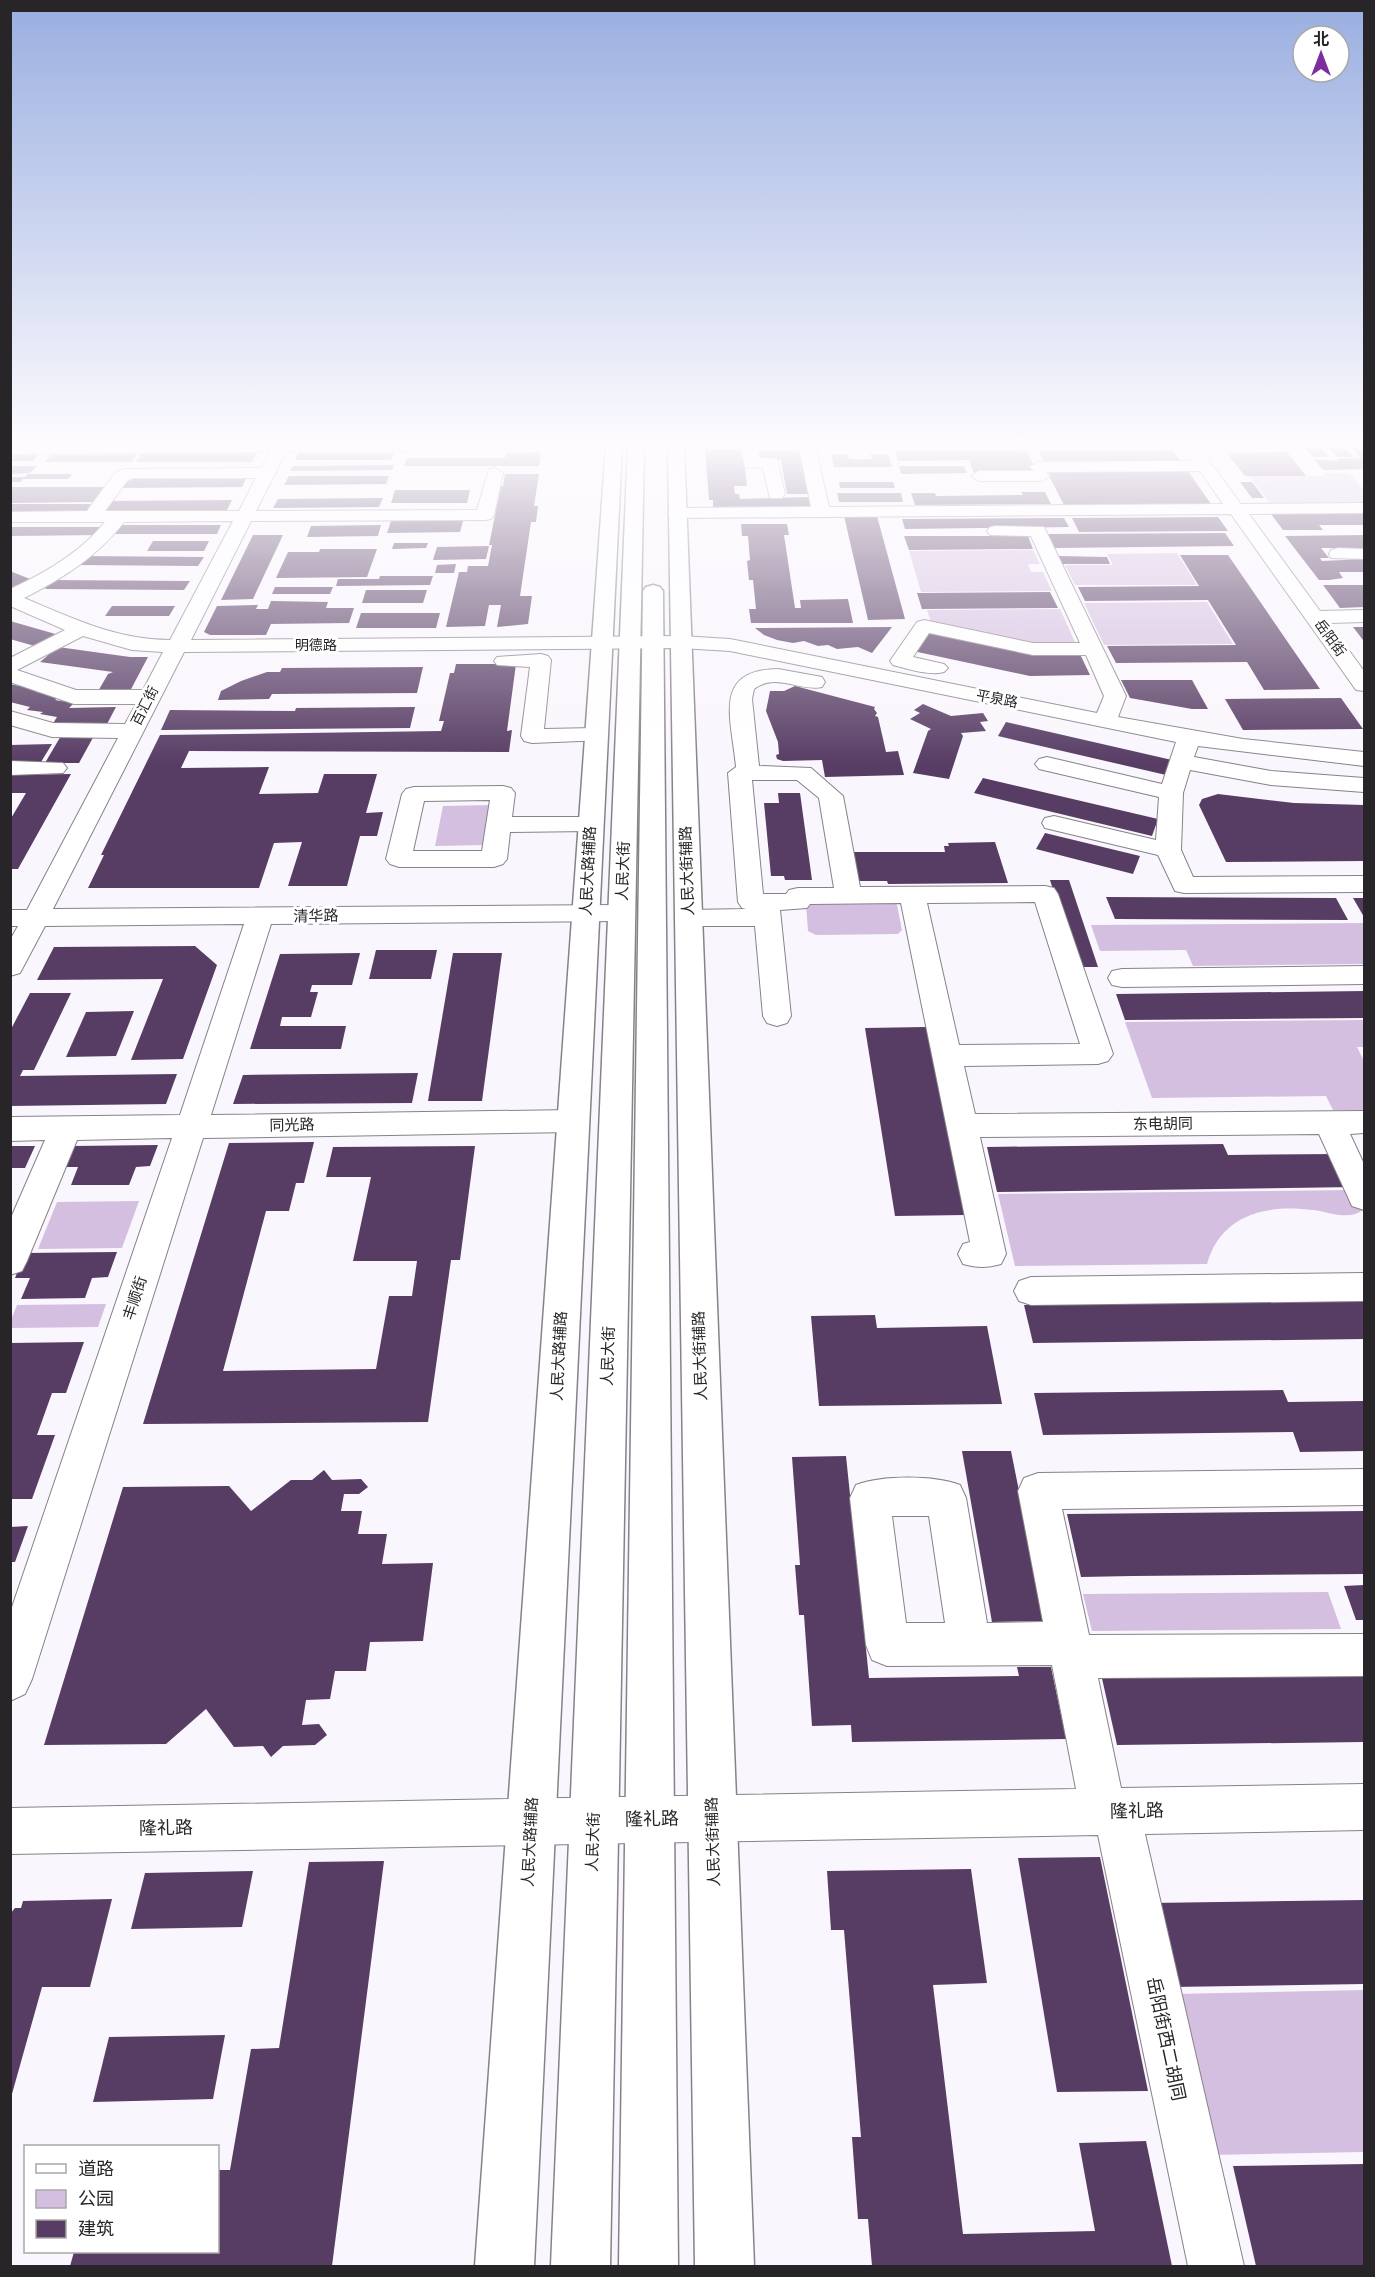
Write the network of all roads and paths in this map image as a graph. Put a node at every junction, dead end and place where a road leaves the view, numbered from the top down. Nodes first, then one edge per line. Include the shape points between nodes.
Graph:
1 (83, 552) edge
2 (225, 552) edge
3 (629, 552) edge
4 (639, 552) edge
5 (647, 552) edge
6 (666, 552) edge
7 (1048, 552) edge
8 (1267, 552) edge
9 (1338, 554) dead end
10 (1365, 554) edge
11 (10, 598) edge
12 (1365, 616) edge
13 (1315, 617) junction
14 (82, 629) junction
15 (641, 643) junction
16 (1093, 649) junction
17 (171, 655) junction
18 (1355, 658) edge
19 (10, 666) edge
20 (915, 673) junction
21 (10, 675) edge
22 (1364, 684) edge
23 (149, 698) junction
24 (1109, 712) junction
25 (10, 718) edge
26 (52, 730) junction
27 (10, 731) edge
28 (132, 731) junction
29 (596, 735) junction
30 (1189, 738) junction
31 (1222, 743) junction
32 (1182, 762) junction
33 (1364, 762) edge
34 (1047, 764) dead end
35 (10, 768) edge
36 (55, 768) dead end
37 (748, 773) junction
38 (1365, 785) edge
39 (1171, 793) junction
40 (1054, 823) dead end
41 (591, 824) junction
42 (499, 825) junction
43 (1168, 850) junction
44 (1365, 884) edge
45 (848, 896) junction
46 (912, 896) junction
47 (767, 910) junction
48 (604, 913) junction
49 (260, 917) junction
50 (23, 918) edge
51 (688, 918) junction
52 (10, 967) edge
53 (1365, 975) edge
54 (1122, 978) dead end
55 (777, 1016) dead end
56 (946, 1056) junction
57 (573, 1121) junction
58 (1329, 1122) junction
59 (1365, 1122) edge
60 (191, 1126) junction
61 (962, 1126) junction
62 (66, 1128) junction
63 (10, 1129) edge
64 (1365, 1197) edge
65 (975, 1254) dead end
66 (10, 1261) edge
67 (1365, 1287) edge
68 (1031, 1291) dead end
69 (1365, 1487) edge
70 (969, 1644) dead end
71 (1070, 1650) junction
72 (1365, 1655) edge
73 (10, 1679) edge
74 (1365, 1807) edge
75 (1109, 1811) junction
76 (713, 1818) junction
77 (649, 1819) junction
78 (594, 1820) junction
79 (531, 1821) junction
80 (10, 1831) edge
81 (504, 2266) edge
82 (580, 2266) edge
83 (648, 2266) edge
84 (725, 2266) edge
85 (1216, 2266) edge

1 - 11 street
2 - 17 street, 百汇街
3 - 15 main road, 人民大路辅路
4 - 15 main road, 人民大街
5 - 15 main road, 人民大街
6 - 15 main road, 人民大街辅路
7 - 16 street
8 - 13 street, 岳阳街
9 - 10 street
11 - 14 street, 明德路
12 - 13 street
13 - 18 street, 岳阳街
14 - 17 street, 明德路 via 119,642 151,646
14 - 19 street
15 - 17 street, 明德路
15 - 20 street, 平泉路 via 730,645
15 - 29 main road, 人民大路辅路
15 - 48 main road, 人民大街
15 - 51 main road, 人民大街辅路
15 - 77 main road, 人民大街
16 - 20 street via 1033,649 924,626 900,661
16 - 24 street via 1115,696
17 - 23 street, 百汇街
17 - 29 street via 541,660 532,736
18 - 22 street, 岳阳街
20 - 24 street, 平泉路
20 - 37 street via 898,699 782,676 748,682 741,699
21 - 23 street via 74,697
23 - 28 street, 百汇街
24 - 30 street, 平泉路
24 - 31 street via 1221,725
25 - 26 street
26 - 27 street
26 - 28 street
28 - 50 street, 百汇街
29 - 41 main road, 人民大路辅路
30 - 31 street, 平泉路
30 - 32 street
31 - 33 street, 平泉路
32 - 38 street via 1270,778
32 - 39 street
34 - 39 street
35 - 36 street
37 - 45 street via 803,773 831,796
37 - 47 street via 740,773 751,902
39 - 43 street
40 - 43 street
41 - 42 street
41 - 48 main road, 人民大路辅路
42 - 42 street via 494,859 399,860 414,794 503,794
43 - 44 street via 1184,885
45 - 46 street
45 - 47 street via 798,897 798,902
46 - 56 street
46 - 56 street via 1045,894 1098,1054
47 - 51 street
47 - 55 street
48 - 49 street, 清华路
48 - 57 main road, 人民大路辅路
48 - 78 main road, 人民大街
49 - 50 street, 清华路
49 - 60 street, 丰顺街
50 - 52 street, 百汇街
51 - 76 main road, 人民大街辅路
53 - 54 street
56 - 61 street
57 - 60 street, 同光路
57 - 79 main road, 人民大路辅路
58 - 59 street, 东电胡同
58 - 61 street, 东电胡同
58 - 64 street
60 - 62 street, 同光路
60 - 73 street, 丰顺街
61 - 65 street via 989,1254
62 - 63 street, 同光路
62 - 66 street
67 - 68 street
69 - 71 street, 岳阳街西二胡同 via 1038,1491
70 - 71 street
71 - 72 street
71 - 75 street, 岳阳街西二胡同
74 - 75 street, 隆礼路
75 - 76 street, 隆礼路
75 - 85 street, 岳阳街西二胡同
76 - 77 street, 隆礼路
76 - 84 main road, 人民大街辅路
77 - 78 street, 隆礼路
77 - 83 main road, 人民大街
78 - 79 street, 隆礼路
78 - 82 main road, 人民大街
79 - 80 street, 隆礼路
79 - 81 main road, 人民大路辅路

